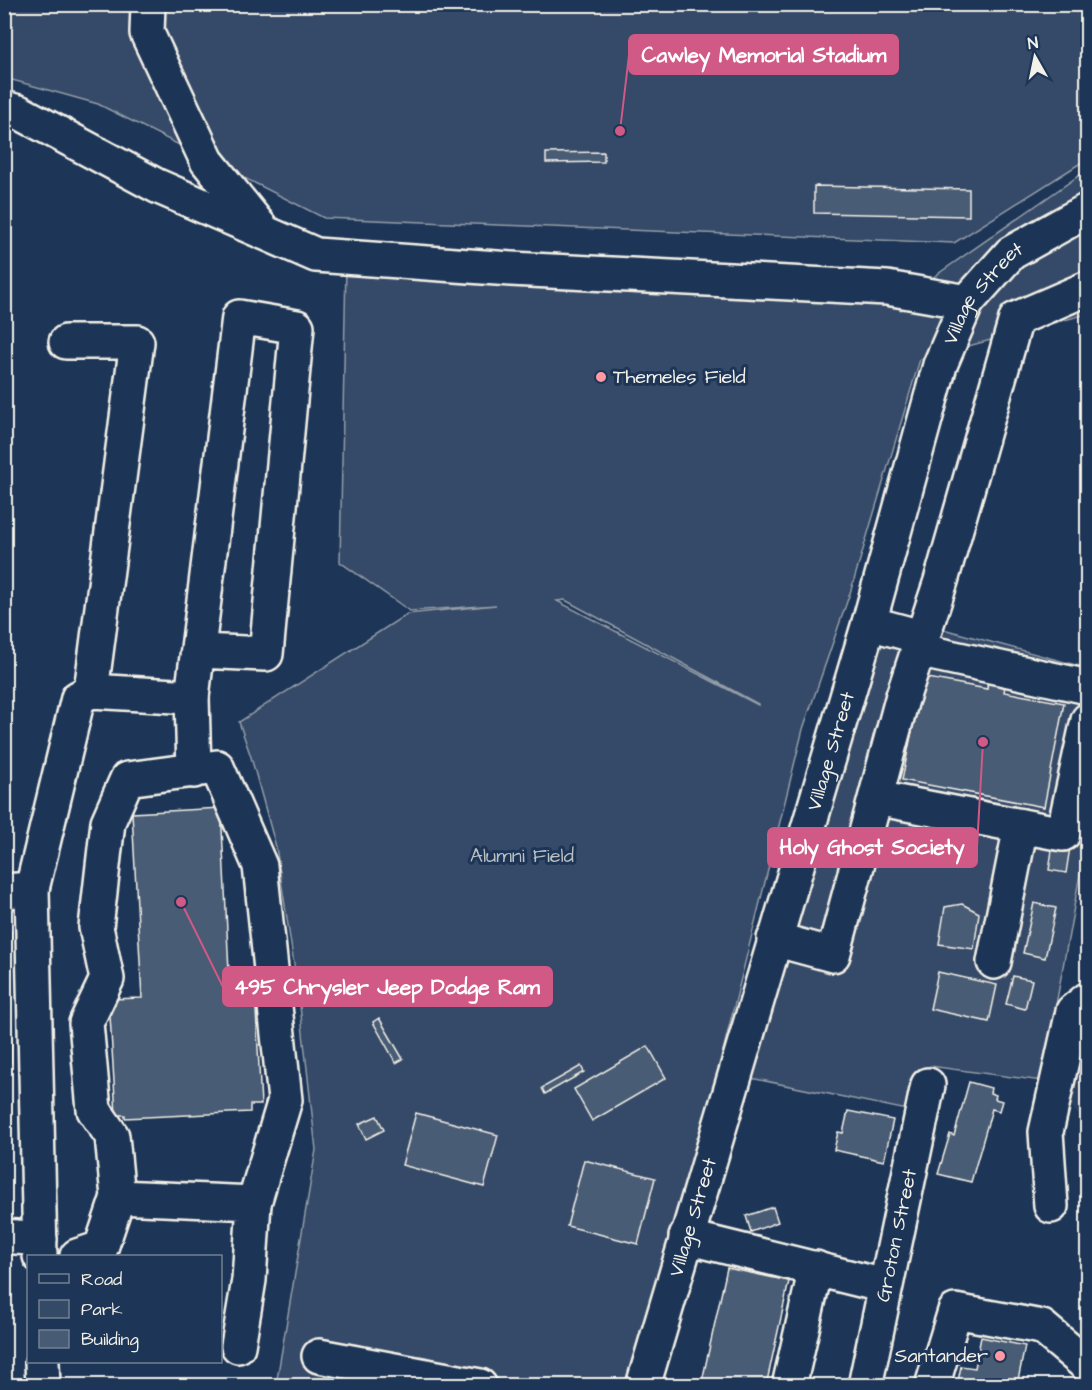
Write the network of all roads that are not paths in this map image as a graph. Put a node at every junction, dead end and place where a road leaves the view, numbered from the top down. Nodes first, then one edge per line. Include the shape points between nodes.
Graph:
1 (148, 4) edge
2 (4, 108) edge
3 (1088, 210) edge
4 (265, 233) junction
5 (1088, 288) edge
6 (967, 302) junction
7 (66, 342) dead end
8 (869, 623) junction
9 (919, 643) junction
10 (199, 651) junction
11 (1088, 687) edge
12 (91, 691) junction
13 (192, 697) junction
14 (1088, 720) edge
15 (194, 771) junction
16 (876, 798) junction
17 (1021, 826) junction
18 (18, 890) edge
19 (774, 939) junction
20 (994, 962) dead end
21 (1088, 999) edge
22 (35, 1022) junction
23 (86, 1023) junction
24 (928, 1085) dead end
25 (118, 1197) junction
26 (254, 1203) junction
27 (1051, 1206) dead end
28 (4, 1236) edge
29 (686, 1237) junction
30 (40, 1248) edge
31 (89, 1252) edge
32 (816, 1268) junction
33 (885, 1286) junction
34 (238, 1346) dead end
35 (320, 1356) dead end
36 (42, 1363) edge
37 (1088, 1366) edge
38 (43, 1386) edge
39 (480, 1386) edge
40 (643, 1386) edge
41 (789, 1386) edge
42 (865, 1386) edge
43 (932, 1386) edge

1 - 4 street via 147,33 207,161
2 - 4 street via 19,112 157,186
3 - 6 street, Village Street via 1011,253
4 - 6 street via 316,255 887,288
5 - 9 street via 1016,319 941,581
6 - 8 street, Village Street via 940,365
7 - 12 street via 137,342
8 - 9 street
8 - 19 street, Village Street
9 - 11 street
9 - 16 street
10 - 10 street via 266,654 297,327 238,317
10 - 13 street
12 - 13 street
12 - 18 street via 78,698
13 - 15 street
14 - 17 street via 1063,834
15 - 23 street via 127,779 108,822 96,927 107,979
15 - 26 street via 217,767 260,866 285,1100
16 - 17 street
16 - 19 street via 833,955
17 - 20 street
18 - 22 street
19 - 29 street, Village Street
21 - 27 street via 1073,1011 1046,1132
22 - 23 street
22 - 30 street
23 - 25 street via 94,1110 112,1136
24 - 33 street, Groton Street
25 - 26 street
25 - 31 street
26 - 34 street via 249,1280
28 - 30 street
29 - 32 street
29 - 40 street, Village Street
32 - 33 street
32 - 41 street
33 - 42 street, Groton Street
35 - 39 street
36 - 38 street
37 - 43 street via 1042,1327 954,1311

